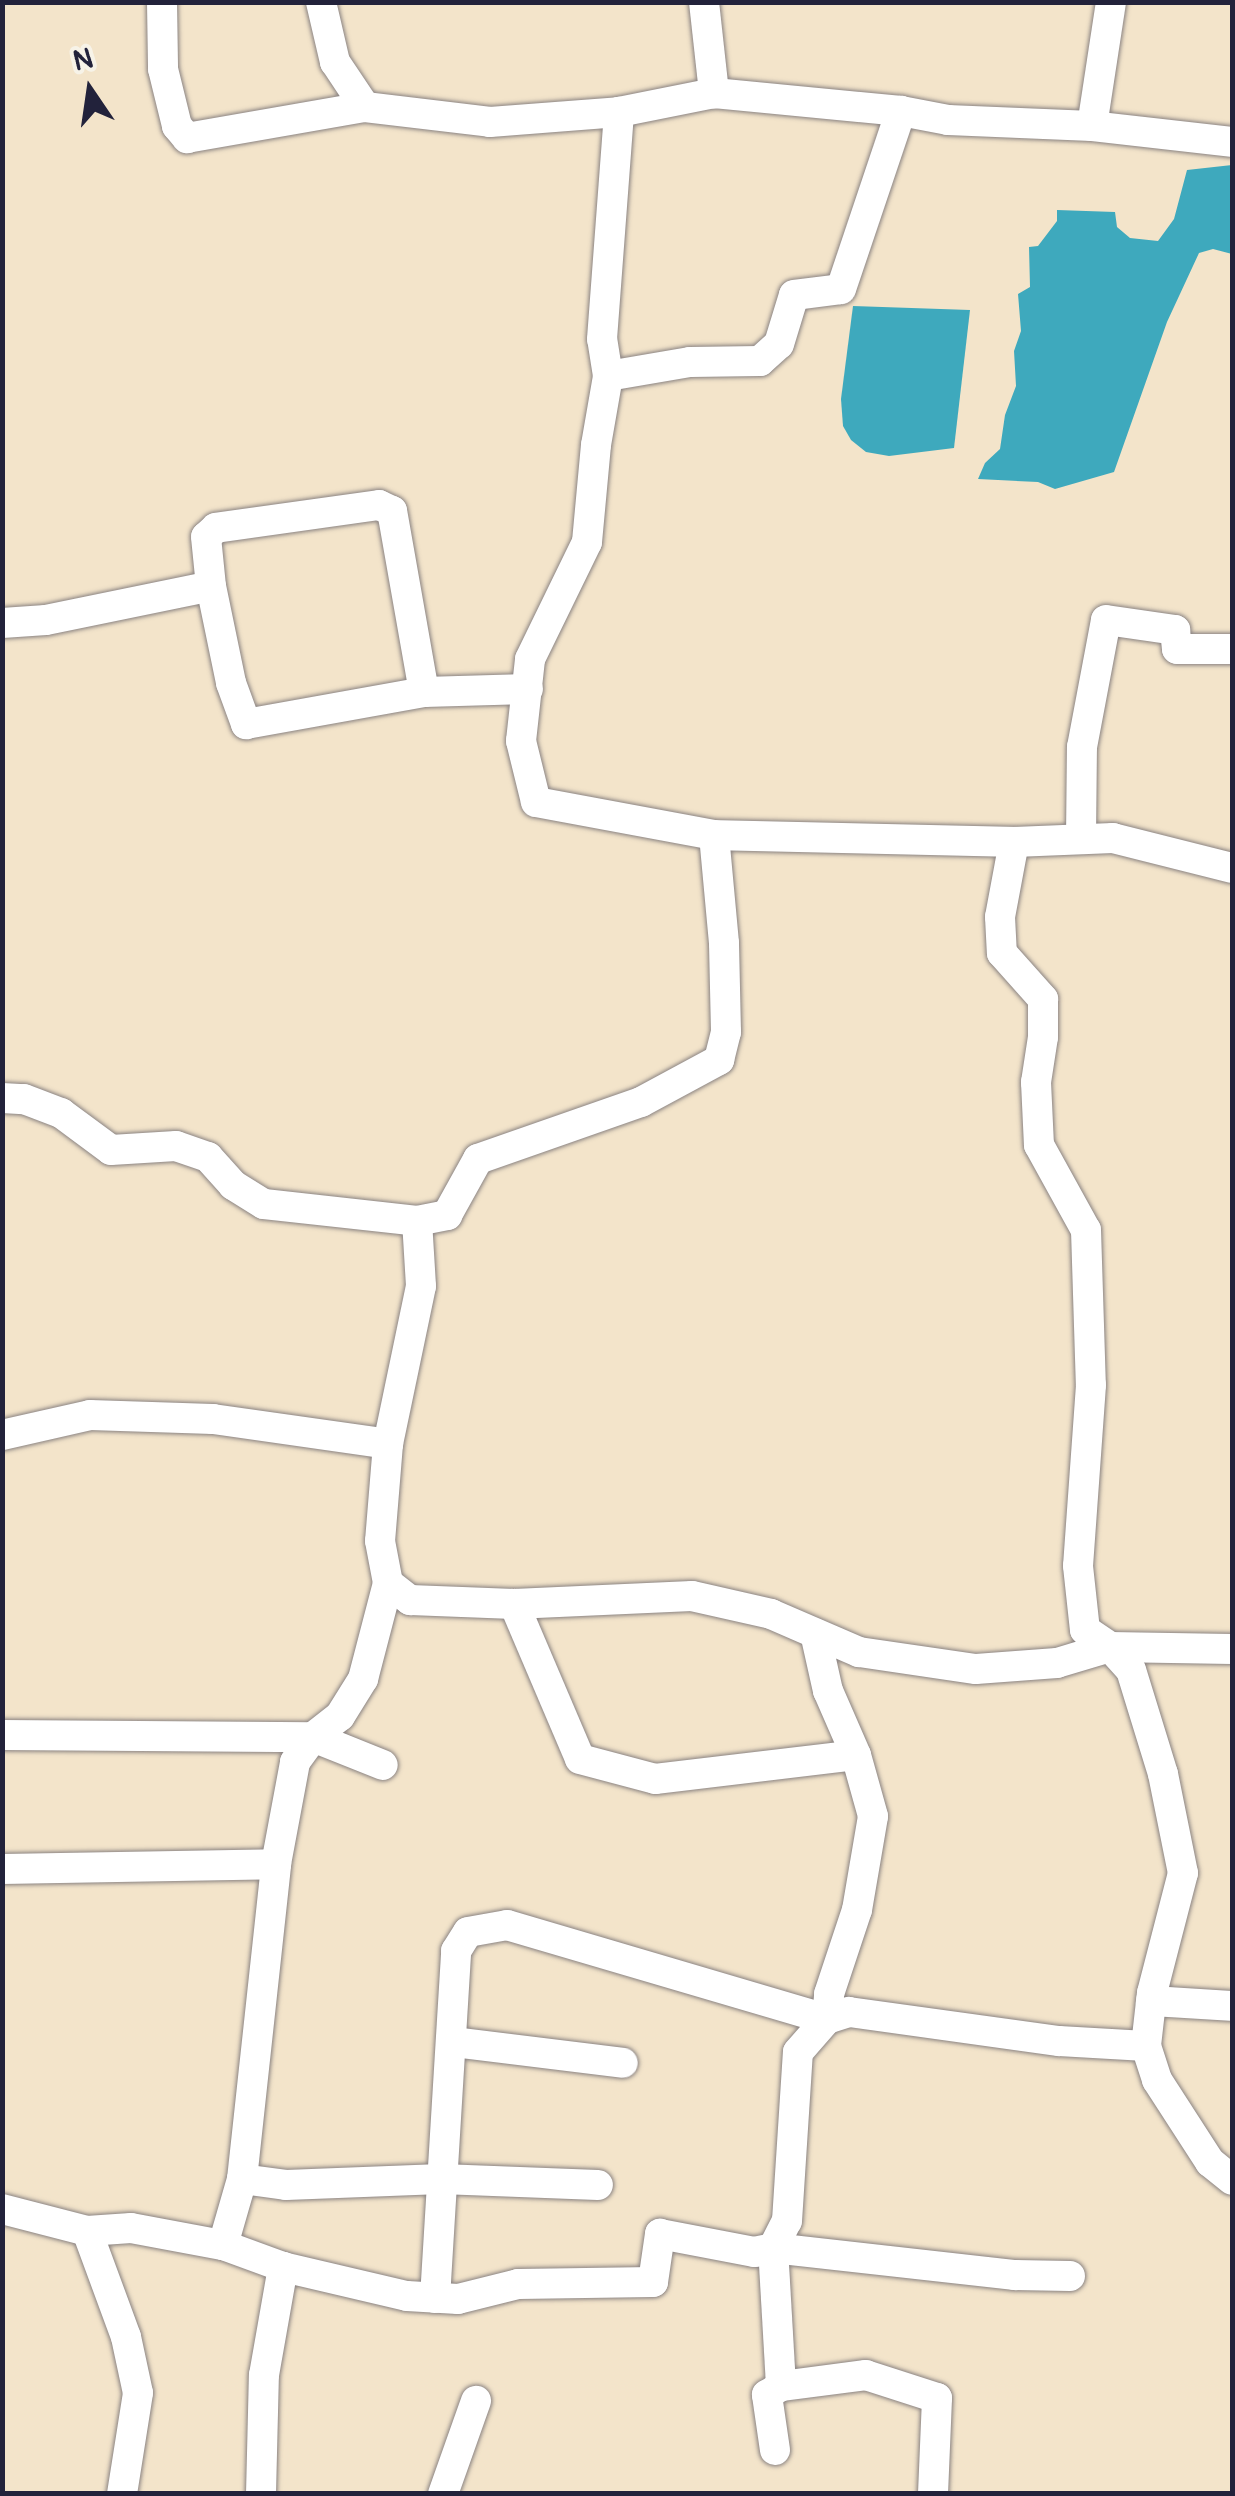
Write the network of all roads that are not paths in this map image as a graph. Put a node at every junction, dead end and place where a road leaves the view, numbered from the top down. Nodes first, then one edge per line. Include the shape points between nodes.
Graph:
1 (162, 2) edge
2 (321, 2) edge
3 (704, 2) edge
4 (1111, 2) edge
5 (714, 93) junction
6 (365, 107) junction
7 (900, 111) junction
8 (619, 112) junction
9 (1092, 126) junction
10 (1232, 142) edge
11 (608, 376) junction
12 (210, 586) junction
13 (2, 623) edge
14 (1232, 649) edge
15 (528, 690) junction
16 (424, 692) junction
17 (714, 836) junction
18 (1081, 838) junction
19 (1014, 842) junction
20 (1232, 868) edge
21 (2, 1098) edge
22 (417, 1220) junction
23 (2, 1434) edge
24 (388, 1444) junction
25 (388, 1583) junction
26 (514, 1604) junction
27 (815, 1633) junction
28 (1110, 1647) junction
29 (1232, 1648) edge
30 (2, 1735) edge
31 (312, 1736) junction
32 (856, 1755) junction
33 (383, 1764) dead end
34 (276, 1864) junction
35 (2, 1869) edge
36 (1151, 2001) junction
37 (1232, 2006) edge
38 (827, 2018) junction
39 (452, 2042) junction
40 (1146, 2046) junction
41 (623, 2063) dead end
42 (242, 2179) junction
43 (441, 2179) junction
44 (1232, 2180) edge
45 (598, 2186) dead end
46 (2, 2209) edge
47 (87, 2231) junction
48 (224, 2246) junction
49 (773, 2248) junction
50 (283, 2267) junction
51 (1070, 2276) dead end
52 (435, 2298) junction
53 (781, 2386) junction
54 (476, 2400) dead end
55 (776, 2450) dead end
56 (122, 2494) edge
57 (261, 2494) edge
58 (442, 2494) edge
59 (933, 2494) edge

1 - 6 street via 162,69 177,126 187,138
2 - 6 street via 335,62
3 - 5 street
4 - 9 street
5 - 7 street
5 - 8 street
6 - 8 street via 490,122
7 - 9 street via 948,120
7 - 11 street via 841,289 794,295 779,344 760,361 690,362
8 - 11 street via 602,339
9 - 10 street
11 - 15 street via 587,542 530,659
12 - 13 street
12 - 16 street via 246,724
12 - 16 street via 206,537 216,528 379,505 392,511
14 - 18 street via 1177,649 1175,630 1106,620 1082,747
15 - 16 street
15 - 17 street via 521,741 536,802
17 - 19 street
17 - 22 street via 726,1032 719,1060 641,1102 478,1159 446,1215
18 - 19 street
18 - 20 street via 1113,838
19 - 28 street via 1000,916 1002,953 1043,998 1036,1082 1040,1145 1086,1230 1091,1385 1078,1566 1085,1630
21 - 22 street via 61,1113 111,1150 176,1146 208,1157 233,1185 264,1204
22 - 24 street via 421,1286
23 - 24 street via 90,1415 214,1419
24 - 25 street via 380,1541
25 - 26 street via 410,1600
25 - 31 street via 363,1679 340,1716
26 - 27 street via 692,1596 771,1614
26 - 32 street via 580,1759 655,1779
27 - 28 street via 859,1652 976,1669 1057,1663
27 - 32 street via 828,1691
28 - 29 street
28 - 36 street via 1132,1670 1183,1873
30 - 31 street
31 - 33 street
31 - 34 street via 295,1762
32 - 38 street via 873,1816 858,1910
34 - 35 street
34 - 42 street
36 - 37 street
36 - 40 street
38 - 39 street via 507,1925 468,1932 456,1951
38 - 40 street via 849,2012
38 - 49 street via 798,2052 788,2221
39 - 41 street
39 - 43 street
40 - 44 street via 1157,2080 1210,2162
42 - 43 street via 286,2185
42 - 48 street
43 - 45 street
43 - 52 street
46 - 47 street
47 - 48 street via 130,2228
47 - 56 street via 126,2337 138,2392
48 - 50 street
49 - 51 street
49 - 52 street via 754,2252 660,2234 653,2282 518,2284
49 - 53 street
50 - 52 street
50 - 57 street via 264,2375
53 - 55 street via 767,2395
53 - 59 street via 866,2375 936,2398
54 - 58 street

